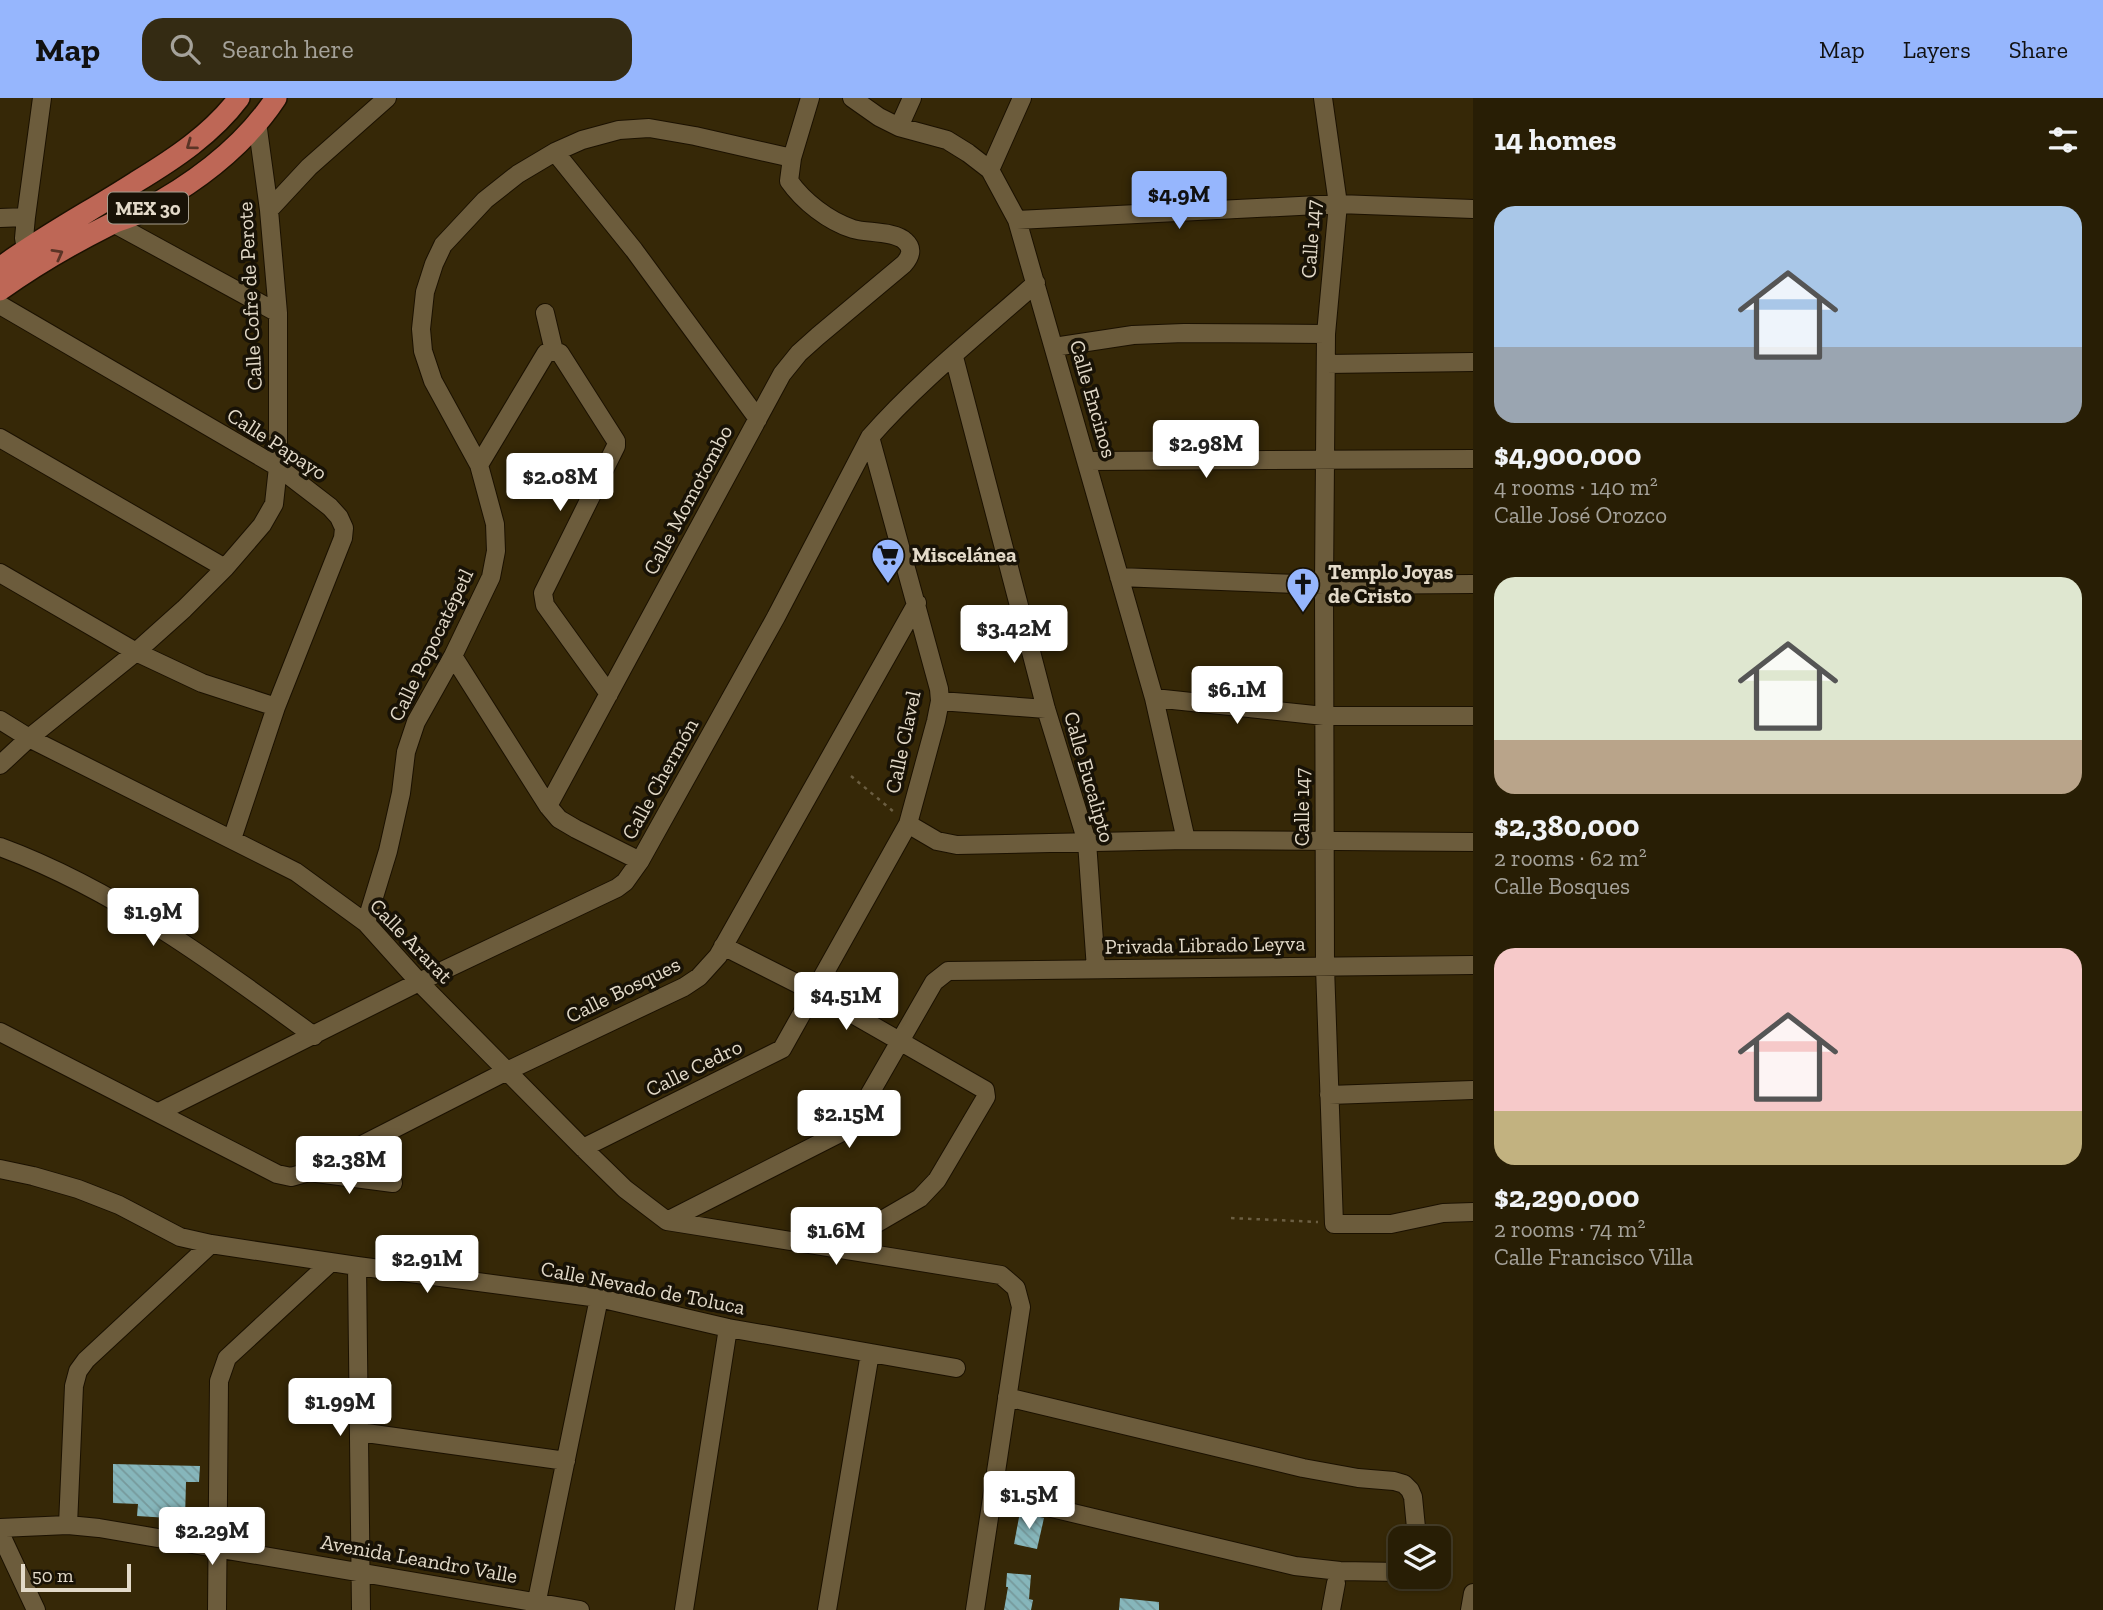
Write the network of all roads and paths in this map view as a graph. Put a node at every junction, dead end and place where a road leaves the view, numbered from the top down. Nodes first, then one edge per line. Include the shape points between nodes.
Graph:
1 (39, 98) edge
2 (239, 98) edge
3 (276, 98) edge
4 (387, 98) edge
5 (810, 98) edge
6 (852, 98) edge
7 (912, 98) edge
8 (1022, 98) edge
9 (1323, 98) edge
10 (257, 122) junction
11 (899, 127) junction
12 (555, 152) junction
13 (792, 158) junction
14 (990, 170) junction
15 (1338, 204) junction
16 (1473, 209) edge
17 (269, 210) junction
18 (26, 217) junction
19 (0, 218) edge
20 (1017, 220) junction
21 (113, 223) junction
22 (26, 249) junction
23 (0, 268) edge
24 (1036, 283) junction
25 (0, 290) edge
26 (0, 305) edge
27 (278, 313) junction
28 (545, 313) dead end
29 (1326, 334) junction
30 (1054, 347) junction
31 (554, 351) junction
32 (954, 357) junction
33 (1473, 362) edge
34 (1326, 364) junction
35 (758, 419) junction
36 (870, 437) junction
37 (0, 438) edge
38 (1473, 459) edge
39 (1325, 460) junction
40 (1087, 461) junction
41 (479, 466) junction
42 (278, 467) junction
43 (225, 568) junction
44 (0, 573) edge
45 (1119, 577) junction
46 (1473, 584) edge
47 (1324, 585) junction
48 (917, 603) junction
49 (136, 652) junction
50 (453, 656) junction
51 (609, 694) junction
52 (1154, 698) junction
53 (940, 701) junction
54 (276, 707) junction
55 (1046, 709) junction
56 (1324, 716) junction
57 (1473, 716) edge
58 (0, 720) edge
59 (29, 738) junction
60 (0, 765) edge
61 (851, 776) dead end
62 (548, 806) junction
63 (908, 824) junction
64 (232, 839) junction
65 (1186, 840) junction
66 (1324, 841) junction
67 (1087, 842) junction
68 (1473, 842) edge
69 (0, 847) edge
70 (640, 861) junction
71 (366, 923) junction
72 (723, 946) junction
73 (1473, 965) edge
74 (1325, 967) junction
75 (1097, 969) junction
76 (419, 982) junction
77 (814, 992) junction
78 (0, 1032) edge
79 (314, 1036) junction
80 (901, 1041) junction
81 (508, 1071) junction
82 (1473, 1090) edge
83 (1329, 1095) junction
84 (159, 1112) junction
85 (583, 1148) junction
86 (0, 1170) edge
87 (309, 1172) junction
88 (393, 1182) dead end
89 (1473, 1212) edge
90 (1231, 1218) dead end
91 (667, 1221) junction
92 (1334, 1224) junction
93 (211, 1244) junction
94 (834, 1248) junction
95 (331, 1262) junction
96 (357, 1266) junction
97 (599, 1298) junction
98 (728, 1328) junction
99 (870, 1353) junction
100 (956, 1368) dead end
101 (1007, 1397) junction
102 (359, 1432) junction
103 (566, 1461) junction
104 (993, 1494) junction
105 (68, 1525) junction
106 (1416, 1526) edge
107 (0, 1528) edge
108 (0, 1533) edge
109 (216, 1548) junction
110 (362, 1572) junction
111 (1388, 1572) edge
112 (1336, 1583) dead end
113 (1473, 1593) edge
114 (536, 1606) edge
115 (36, 1610) edge
116 (216, 1610) edge
117 (361, 1610) edge
118 (580, 1610) edge
119 (684, 1610) edge
120 (827, 1610) edge
121 (975, 1610) edge
122 (1331, 1610) edge
123 (1470, 1610) edge

1 - 18 street
2 -> 22 main road, MEX 30 via 204,136 163,166
3 - 10 main road, MEX 30
4 - 17 street via 309,167
5 - 13 street
6 - 11 street, Calle Encinos
7 - 11 street
8 - 14 street
9 - 15 street, Calle 147
10 - 17 street, Calle Cofre de Perote
10 - 21 main road, MEX 30 via 239,143 190,182 140,213
11 - 14 street, Calle Encinos via 947,141
12 - 13 street, Calle Popocatépetl via 619,130 649,128
12 - 35 street via 634,250
12 - 41 street, Calle Popocatépetl via 518,174 464,221 443,245 425,292 422,351
13 - 35 street, Calle Momotombo via 789,181 825,215 852,229 905,240 910,256 799,353
14 - 20 street, Calle Encinos
15 - 16 street
15 - 20 street
15 - 29 street, Calle 147
17 - 27 street, Calle Cofre de Perote
18 - 19 street
18 - 22 street
20 - 24 street, Calle Encinos
25 -> 21 main road, MEX 30
21 - 27 street
22 - 23 main road, MEX 30
24 - 30 street, Calle Encinos
24 - 32 street, Calle Chermón
26 - 42 street, Calle Papayo
27 - 42 street, Calle Cofre de Perote
28 - 31 street
29 - 30 street via 1133,335
29 - 34 street, Calle 147
30 - 40 street, Calle Encinos
31 - 41 street via 546,353
31 - 51 street via 560,353 616,441 543,593 545,605
32 - 36 street, Calle Chermón
32 - 55 street, Calle Eucalipto
33 - 34 street
34 - 39 street, Calle 147
35 - 51 street, Calle Momotombo
36 - 48 street, Calle Clavel
36 - 70 street, Calle Chermón
37 - 43 street
38 - 39 street
39 - 40 street
39 - 47 street, Calle 147
40 - 45 street, Calle Encinos
41 - 50 street, Calle Popocatépetl via 495,524 496,551 491,577
42 - 43 street, Calle Cofre de Perote via 274,504
42 - 54 street, Calle Papayo via 330,507 344,528
43 - 49 street, Calle Cofre de Perote
44 - 49 street
45 - 47 street
45 - 52 street, Calle Encinos
46 - 47 street
47 - 56 street, Calle 147
48 - 53 street, Calle Clavel
48 - 72 street, Calle Bosques
49 - 54 street via 202,683
49 - 59 street, Calle Cofre de Perote
50 - 62 street
50 - 71 street, Calle Popocatépetl via 416,722 406,752 388,851
51 - 62 street, Calle Momotombo
52 - 56 street
52 - 65 street, Calle Encinos
53 - 55 street
53 - 63 street, Calle Clavel
54 - 64 street, Calle Papayo
55 - 67 street, Calle Eucalipto
56 - 57 street
56 - 66 street, Calle 147
58 - 59 street, Calle Ararat
59 - 60 street, Calle Cofre de Perote
59 - 64 street, Calle Ararat
61 - 63 path, Calle Clavel
62 - 70 street via 567,824
63 - 67 street via 937,841 957,845
63 - 77 street, Calle Cedro
64 - 71 street, Calle Ararat via 296,872
65 - 66 street
65 - 67 street
66 - 68 street
66 - 74 street, Calle 147
67 - 75 street, Calle Eucalipto
69 - 79 street via 97,890
70 - 76 street, Calle Chermón via 617,888
71 - 76 street, Calle Ararat
72 - 77 street
72 - 81 street, Calle Bosques via 710,967 684,987
73 - 74 street, Privada Librado Leyva
74 - 75 street, Privada Librado Leyva
74 - 83 street, Calle 147
75 - 80 street, Privada Librado Leyva via 948,971 934,982
76 - 79 street, Calle Chermón
76 - 81 street, Calle Ararat
77 - 80 street
77 - 85 street, Calle Cedro via 782,1049
78 - 84 street
79 - 84 street, Calle Chermón
80 - 91 street via 844,1131
80 - 94 street via 983,1087 986,1097 928,1192
81 - 85 street, Calle Ararat
81 - 87 street, Calle Bosques
82 - 83 street
83 - 92 street, Calle 147
84 - 87 street, Calle Bosques via 276,1174 291,1177
85 - 91 street, Calle Ararat
86 - 93 street, Calle Nevado de Toluca via 78,1189 180,1237
87 - 88 street
89 - 92 street via 1391,1224
90 - 92 path
91 - 94 street
93 - 95 street, Calle Nevado de Toluca
93 - 105 street via 78,1371
94 - 101 street via 1001,1275 1016,1288 1021,1307
95 - 96 street, Calle Nevado de Toluca
95 - 109 street via 227,1359 223,1368
96 - 97 street, Calle Nevado de Toluca
96 - 102 street
97 - 98 street, Calle Nevado de Toluca
97 - 103 street
98 - 99 street, Calle Nevado de Toluca
98 - 119 street
99 - 100 street, Calle Nevado de Toluca
99 - 120 street
101 - 104 street
101 - 106 street via 1303,1468 1404,1484 1413,1497
102 - 103 street
102 - 110 street
103 - 114 street
104 - 111 street via 1295,1566
104 - 121 street
105 - 107 street, Avenida Leandro Valle
105 - 109 street, Avenida Leandro Valle
108 - 115 street
109 - 110 street, Avenida Leandro Valle
109 - 116 street
110 - 114 street, Avenida Leandro Valle
110 - 117 street
112 - 122 street
113 - 123 street
114 - 118 street, Avenida Leandro Valle

